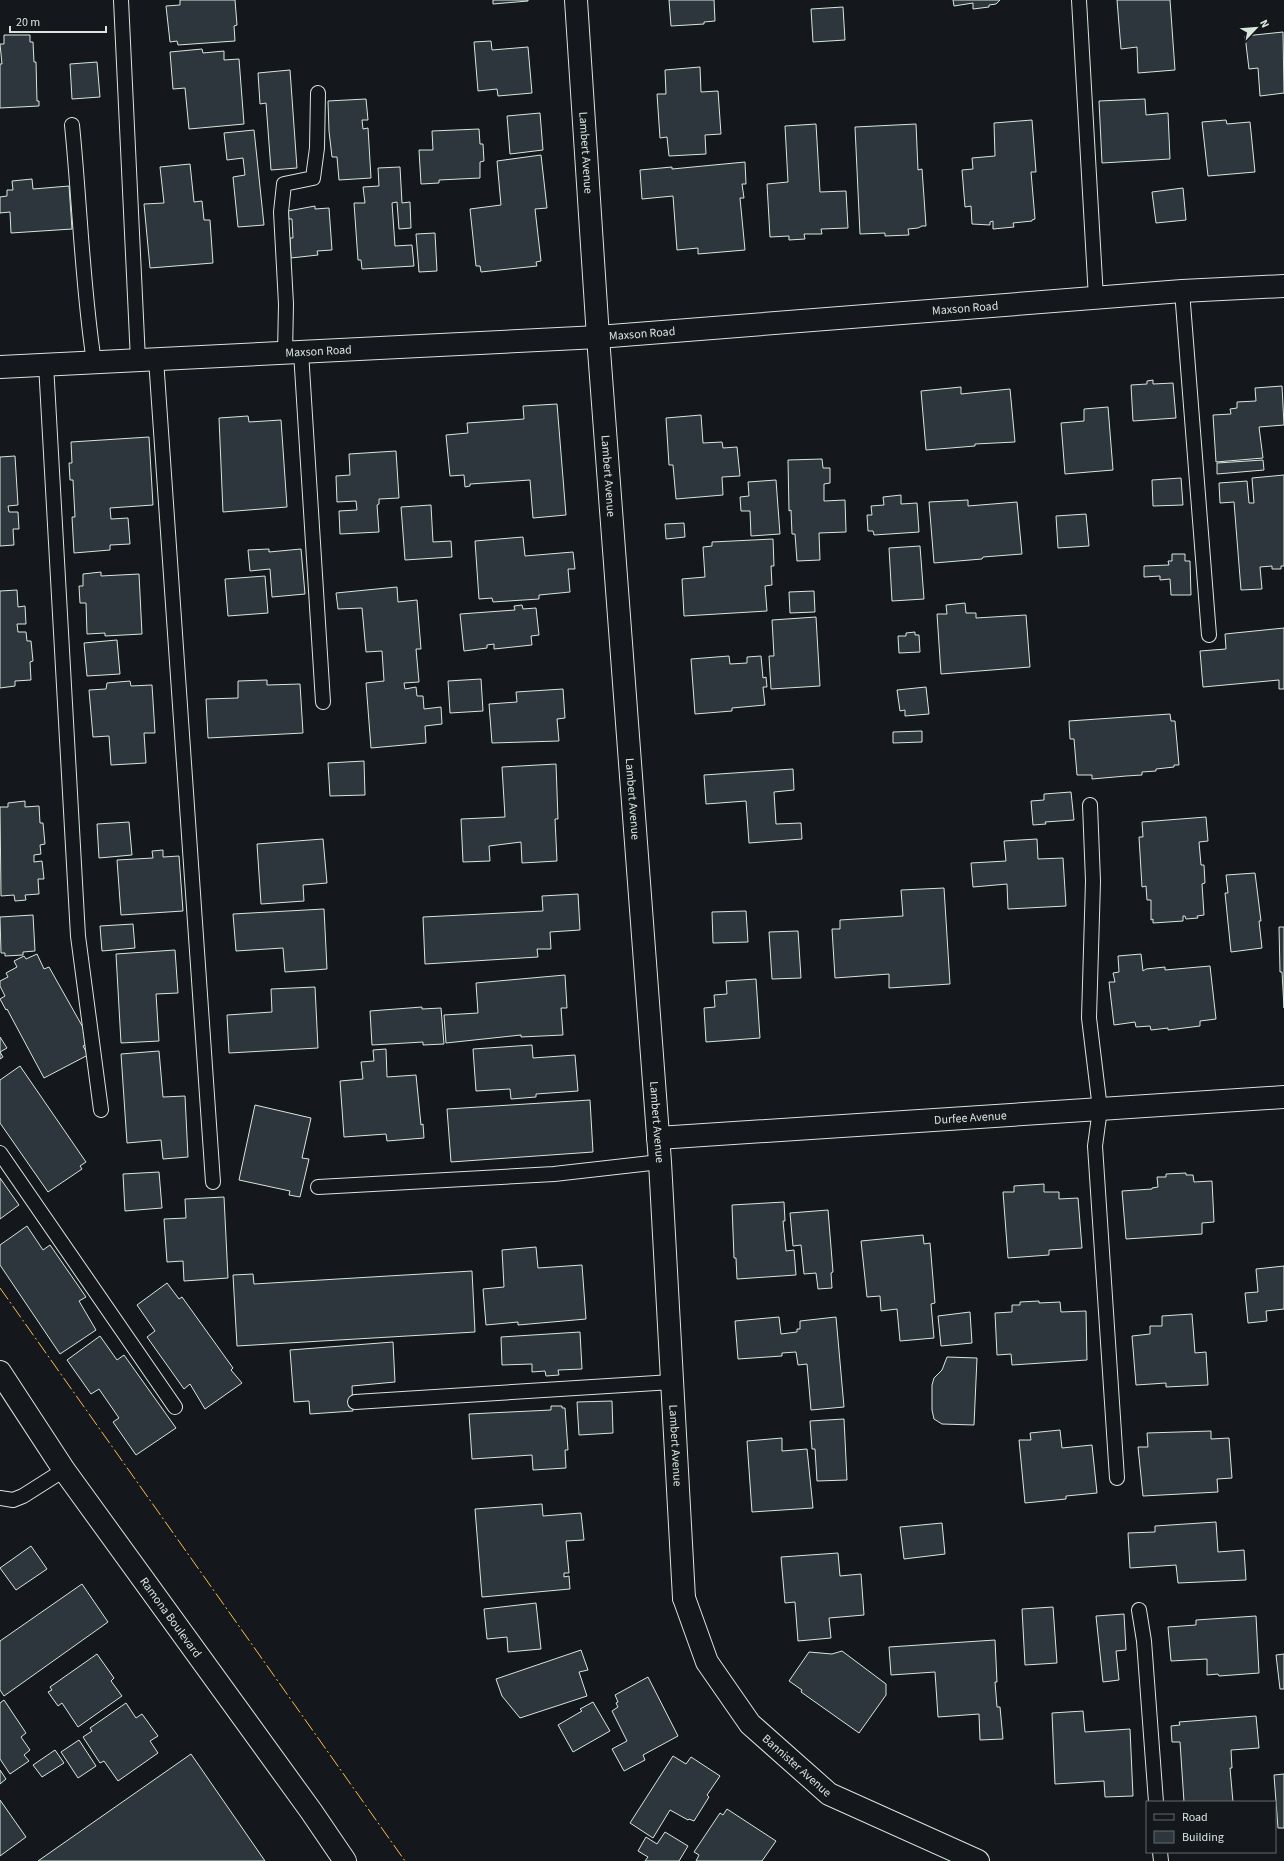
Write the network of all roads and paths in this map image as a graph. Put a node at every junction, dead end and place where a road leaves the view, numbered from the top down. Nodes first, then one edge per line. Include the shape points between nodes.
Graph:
1 (121, 0) edge
2 (576, 0) edge
3 (1079, 0) edge
4 (318, 93) dead end
5 (72, 125) dead end
6 (1284, 286) edge
7 (1182, 291) junction
8 (1096, 298) junction
9 (598, 337) junction
10 (293, 352) junction
11 (147, 359) junction
12 (94, 362) junction
13 (46, 364) junction
14 (0, 367) edge
15 (1209, 635) dead end
16 (323, 702) dead end
17 (1090, 805) dead end
18 (1284, 1097) edge
19 (1100, 1109) junction
20 (101, 1110) dead end
21 (658, 1138) junction
22 (0, 1153) edge
23 (660, 1162) junction
24 (213, 1182) dead end
25 (318, 1187) dead end
26 (0, 1372) edge
27 (672, 1382) junction
28 (355, 1402) dead end
29 (175, 1407) dead end
30 (64, 1470) junction
31 (1117, 1478) dead end
32 (0, 1498) edge
33 (684, 1598) joint
34 (1139, 1610) dead end
35 (1156, 1801) edge
36 (345, 1861) edge
37 (978, 1861) edge

1 - 11 lane
2 - 9 street, Lambert Avenue
3 - 8 lane
4 - 10 lane via 317,148 313,178 284,184 281,212 286,304
5 - 12 lane via 86,313
6 - 7 street, Maxson Road
7 - 8 street, Maxson Road
7 - 15 lane
8 - 9 street, Maxson Road
9 - 10 street, Maxson Road
9 - 21 street, Lambert Avenue
10 - 11 street, Maxson Road
10 - 16 lane
11 - 12 street, Maxson Road
11 - 24 lane
12 - 13 street, Maxson Road
13 - 14 street, Maxson Road
13 - 20 lane via 78,936
17 - 19 lane via 1093,881 1089,1018
18 - 19 street, Durfee Avenue
19 - 21 street, Durfee Avenue
19 - 31 lane via 1095,1146
21 - 23 street, Lambert Avenue
22 - 29 lane
23 - 25 lane via 554,1174
23 - 27 street, Lambert Avenue
26 - 30 street, Ramona Boulevard
27 - 28 lane
27 - 33 street, Lambert Avenue
30 - 32 lane via 23,1496 13,1500
30 - 36 street, Ramona Boulevard
33 - 37 street, Bannister Avenue via 708,1662 750,1724 829,1794
34 - 35 lane via 1144,1640

